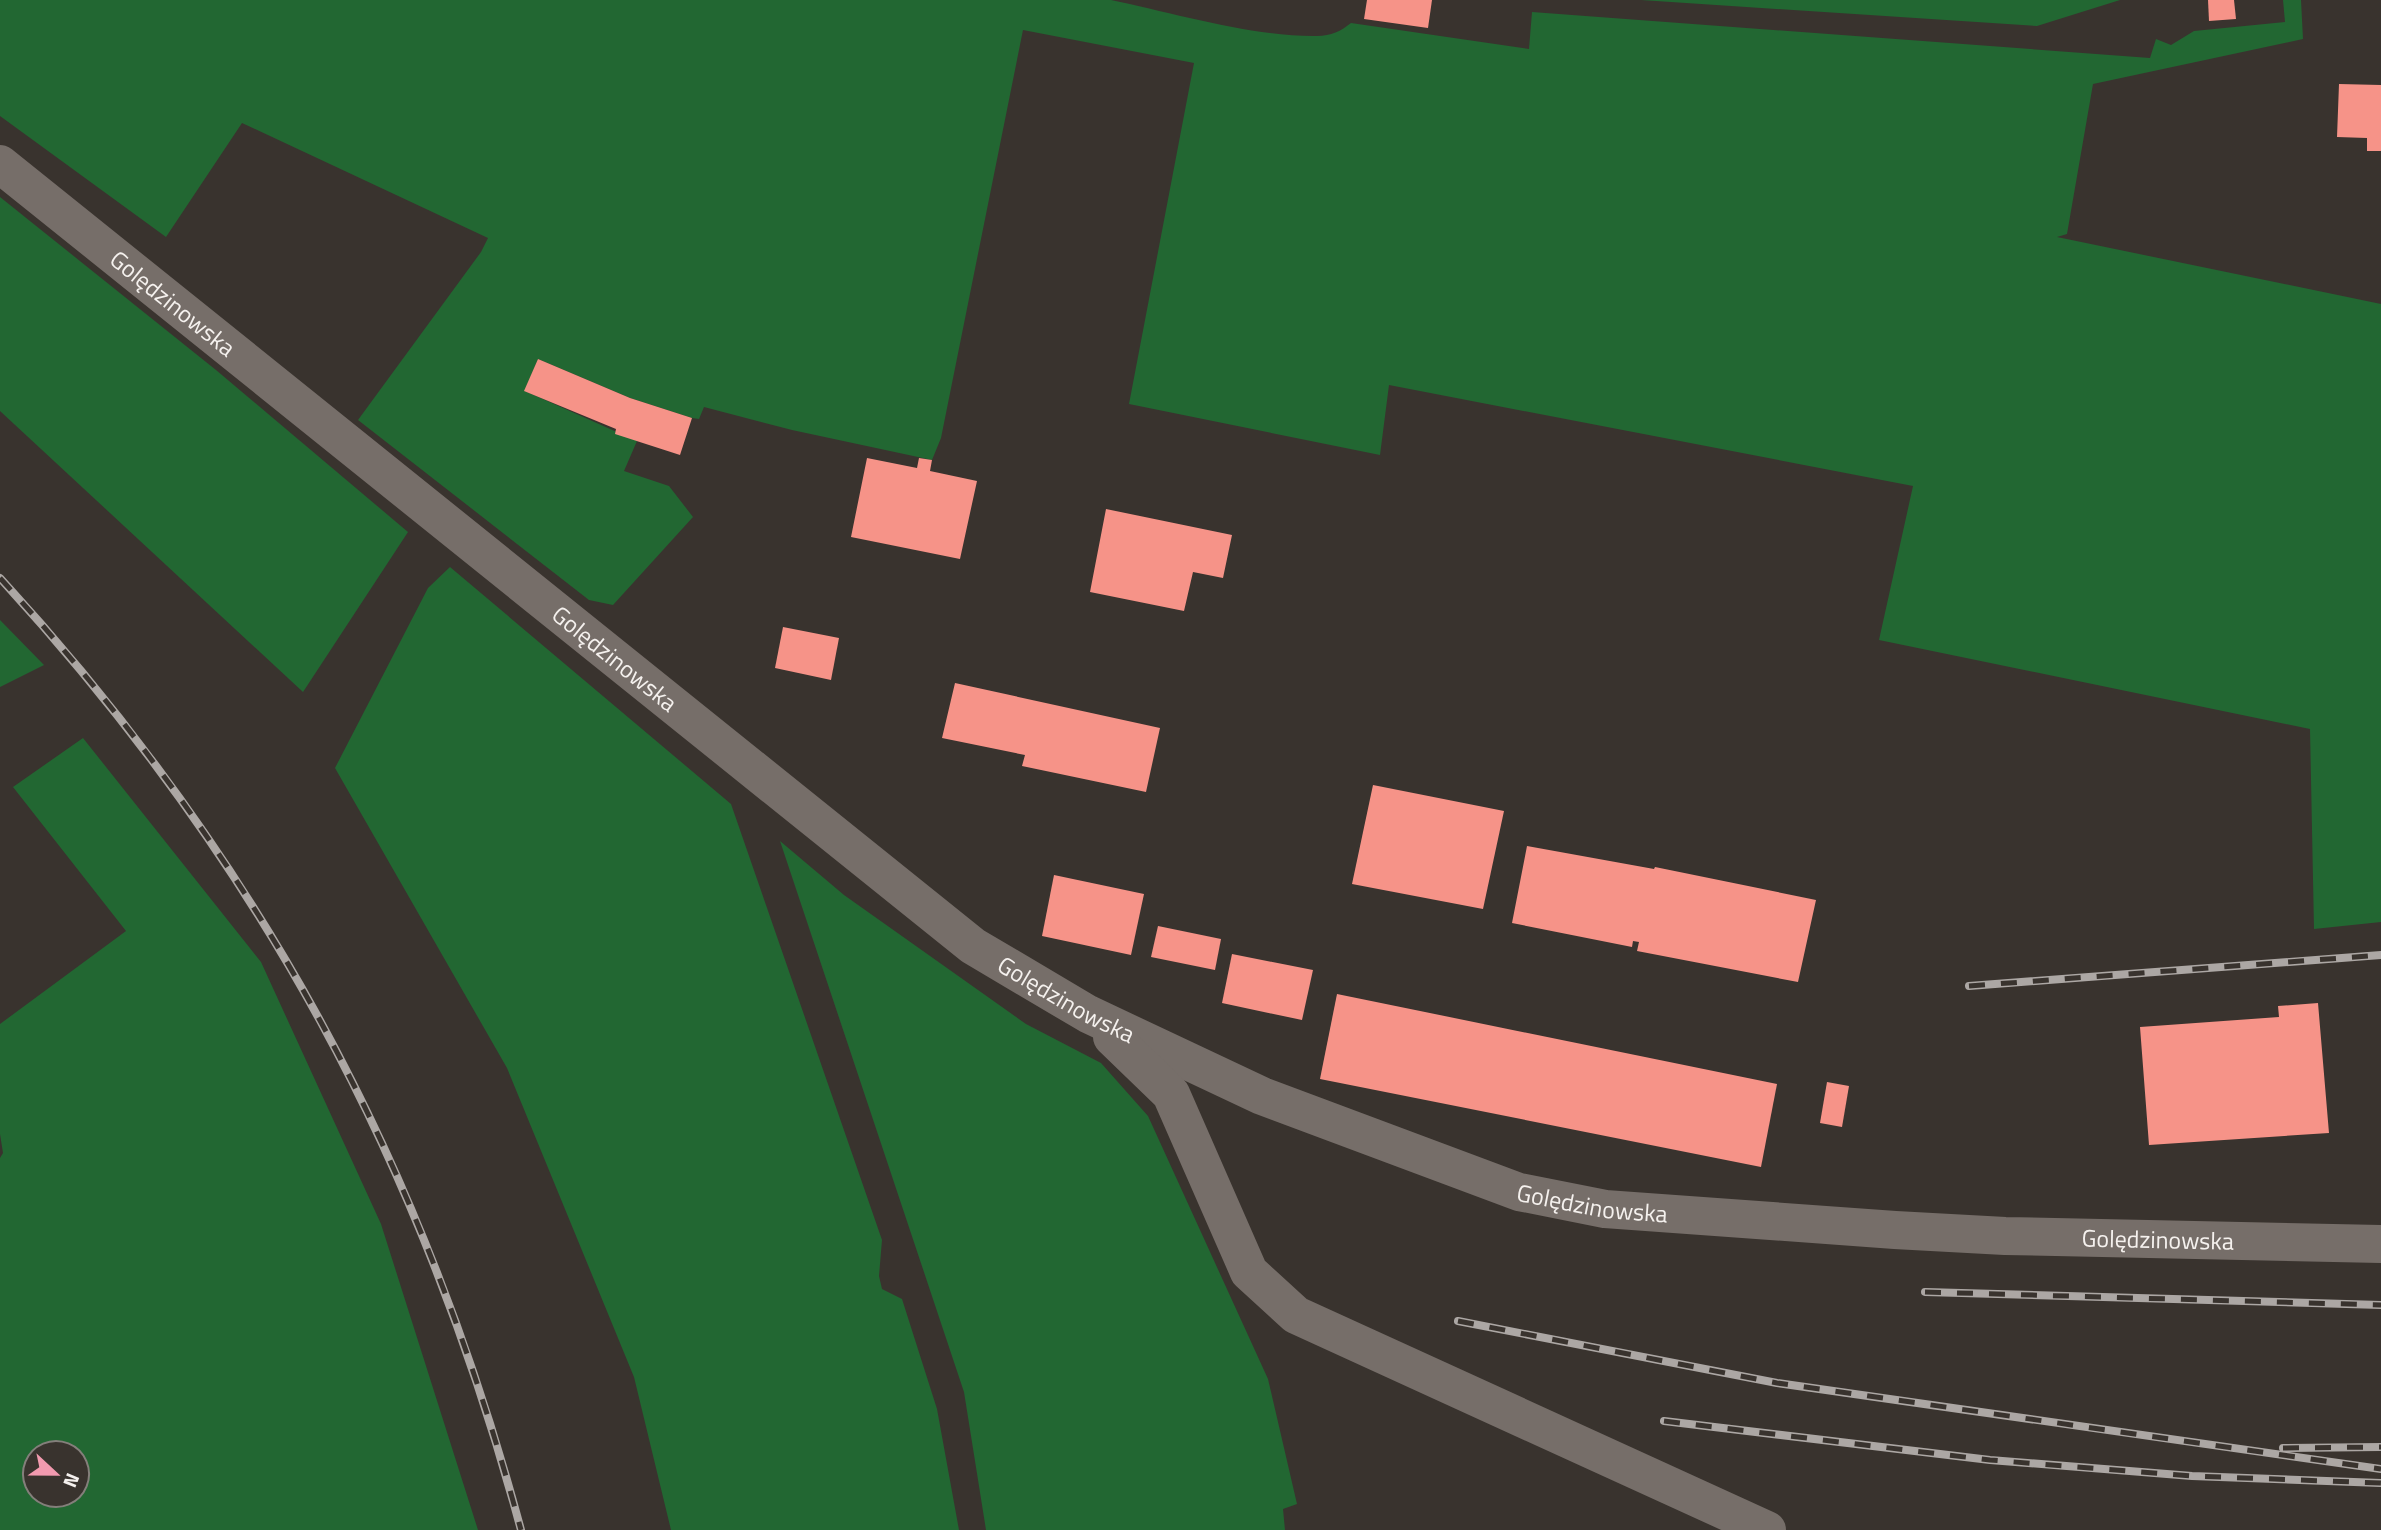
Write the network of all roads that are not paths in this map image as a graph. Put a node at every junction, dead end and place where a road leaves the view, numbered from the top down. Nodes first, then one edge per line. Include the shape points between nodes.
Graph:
1 (0, 164) edge
2 (1088, 1014) junction
3 (2381, 1244) edge
4 (1767, 1530) edge

1 - 2 lane, Golędzinowska via 973,946
2 - 3 lane, Golędzinowska via 1275,1101 1519,1192 1605,1209 2005,1236
2 - 4 lane via 1171,1094 1249,1272 1296,1315

